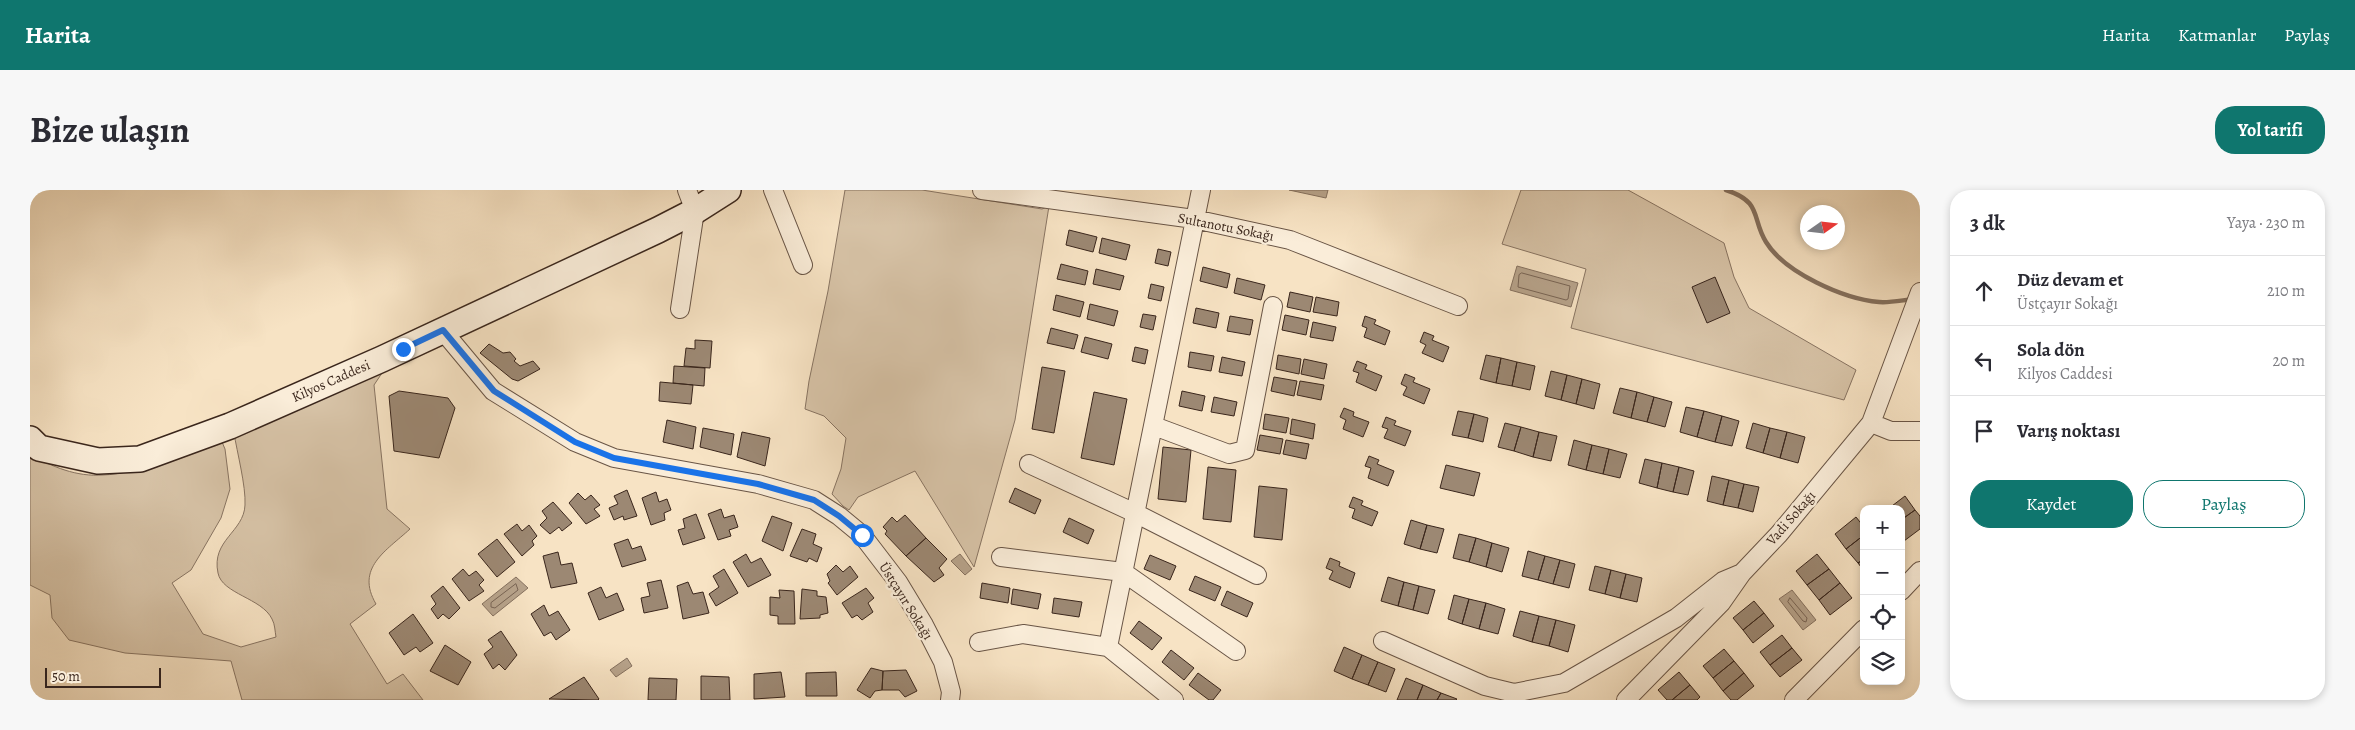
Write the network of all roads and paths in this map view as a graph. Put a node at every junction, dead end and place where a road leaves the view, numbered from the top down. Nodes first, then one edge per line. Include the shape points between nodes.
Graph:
1 (728, 190) edge
2 (773, 190) edge
3 (982, 190) edge
4 (1201, 190) edge
5 (691, 201) edge
6 (1194, 219) junction
7 (804, 265) dead end
8 (1917, 301) edge
9 (1274, 306) dead end
10 (1458, 306) dead end
11 (680, 309) dead end
12 (443, 330) junction
13 (1871, 422) junction
14 (1154, 426) junction
15 (1920, 430) edge
16 (30, 440) edge
17 (1029, 464) dead end
18 (1135, 513) junction
19 (1001, 557) dead end
20 (1920, 571) edge
21 (1123, 572) junction
22 (1742, 573) junction
23 (1257, 575) dead end
24 (1905, 587) edge
25 (1860, 633) edge
26 (979, 642) dead end
27 (1384, 642) dead end
28 (1108, 647) junction
29 (1236, 651) dead end
30 (950, 700) edge
31 (1174, 700) edge
32 (1626, 700) edge
33 (1794, 700) edge

1 - 5 street, Kilyos Caddesi
2 - 7 street
3 - 6 street, Sultanotu Sokağı
4 - 6 street
5 - 11 street
5 - 12 street, Kilyos Caddesi
6 - 10 street, Sultanotu Sokağı via 1290,240
6 - 14 street
8 - 13 street, Vadi Sokağı
9 - 14 street via 1245,450 1228,454
12 - 16 street, Kilyos Caddesi via 230,426 140,460 98,461 39,448
12 - 30 street, Üstçayır Sokağı via 494,391 575,442 614,458 758,484 814,500 839,516 862,535 898,582 924,625 943,662
13 - 15 street via 1891,431
13 - 22 street, Vadi Sokağı via 1779,534
14 - 18 street
17 - 18 street
18 - 21 street
18 - 23 street
19 - 21 street
20 - 24 street
21 - 28 street
21 - 29 street
22 - 27 street via 1723,581 1676,618 1564,683 1514,693 1485,686
22 - 32 street, Vadi Sokağı via 1721,603
25 - 33 street
26 - 28 street via 1023,634
28 - 31 street

